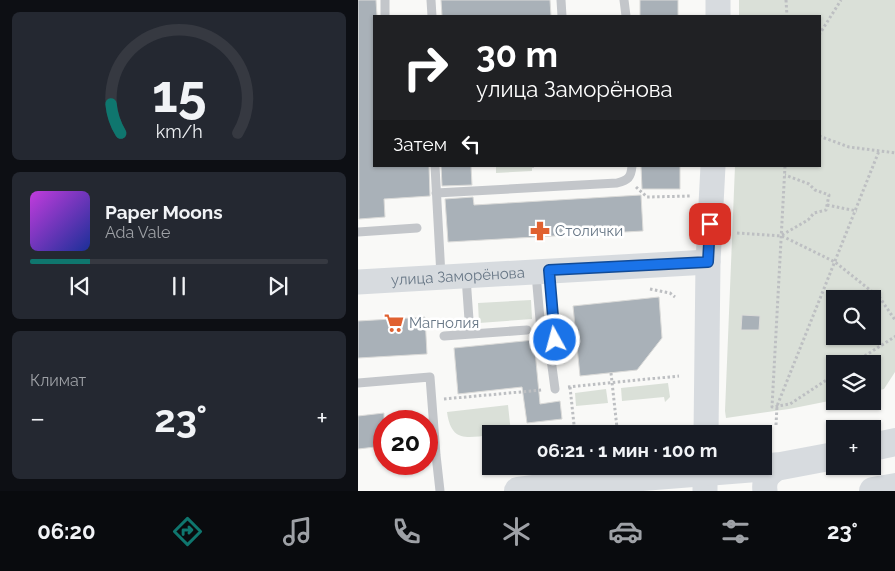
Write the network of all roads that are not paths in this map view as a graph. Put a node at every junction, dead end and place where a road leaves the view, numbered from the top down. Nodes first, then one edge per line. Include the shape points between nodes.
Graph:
1 (384, 0) edge
2 (431, 0) edge
3 (561, 0) edge
4 (624, 0) edge
5 (718, 0) edge
6 (386, 15) edge
7 (432, 15) edge
8 (562, 15) edge
9 (626, 15) edge
10 (718, 15) edge
11 (435, 167) edge
12 (632, 167) edge
13 (713, 167) edge
14 (436, 193) junction
15 (417, 228) dead end
16 (358, 232) edge
17 (708, 262) junction
18 (542, 270) junction
19 (466, 275) junction
20 (441, 277) junction
21 (358, 282) edge
22 (527, 330) dead end
23 (470, 334) junction
24 (444, 336) dead end
25 (569, 350) dead end
26 (358, 383) edge
27 (554, 389) dead end
28 (706, 425) edge
29 (896, 442) edge
30 (881, 445) edge
31 (826, 458) edge
32 (781, 466) junction
33 (705, 476) edge
34 (896, 487) edge
35 (440, 491) edge
36 (518, 491) edge
37 (765, 491) edge
38 (873, 491) edge

1 - 6 lane
2 - 7 lane
3 - 8 lane
4 - 9 lane
5 - 10 street
11 - 14 lane
12 - 14 lane via 628,180 617,183
13 - 17 street
14 - 20 lane
15 - 16 lane
17 - 18 street, улица Заморёнова
17 - 28 street
18 - 19 street, улица Заморёнова
18 - 25 lane via 555,340
18 - 27 lane via 542,342 551,359
19 - 20 street, улица Заморёнова
19 - 23 lane
20 - 21 street, улица Заморёнова
22 - 23 lane
23 - 24 lane
26 - 35 lane via 430,377
29 - 30 main road
31 - 32 main road
32 - 33 main road
32 - 37 street via 767,476
33 - 36 main road via 605,480
34 - 38 main road

